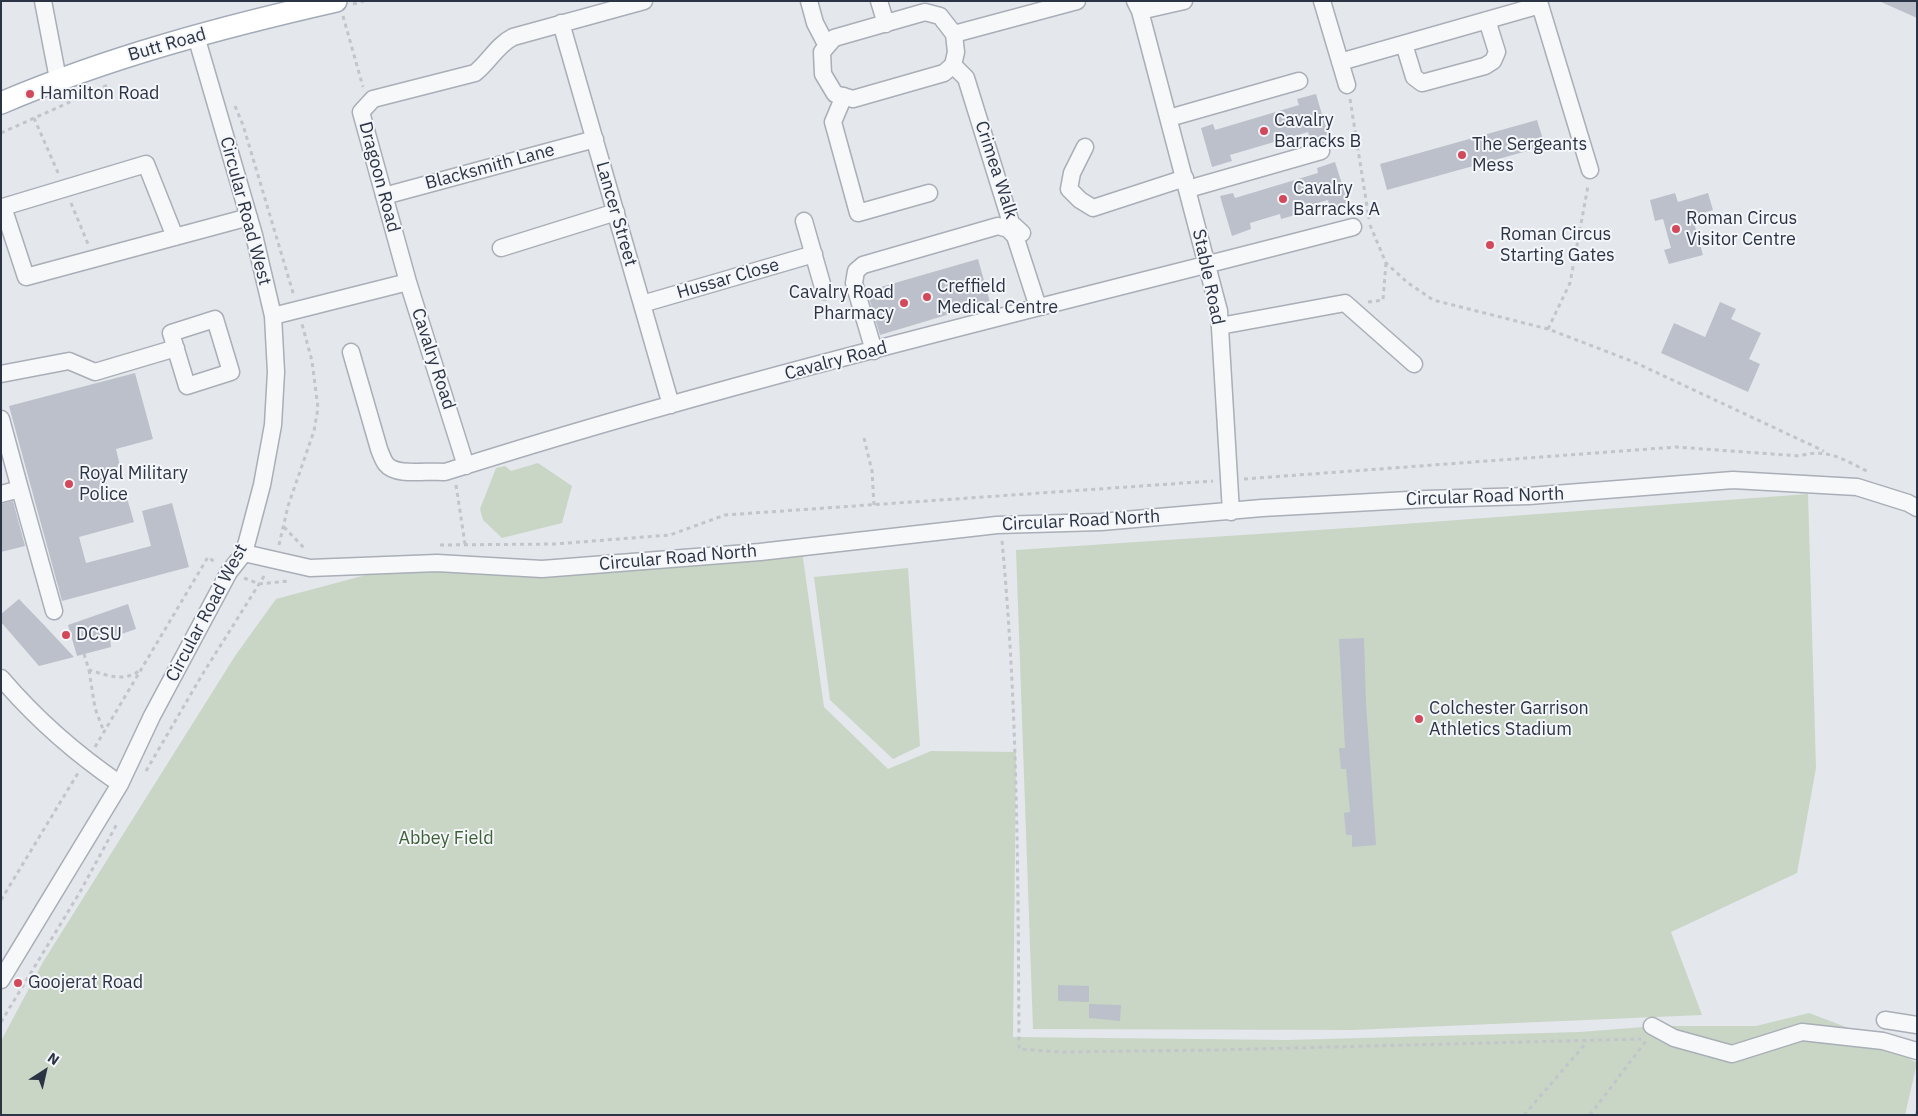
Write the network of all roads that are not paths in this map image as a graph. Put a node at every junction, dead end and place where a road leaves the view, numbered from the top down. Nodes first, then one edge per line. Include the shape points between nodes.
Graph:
1 (43, 1) edge
2 (644, 1) edge
3 (809, 1) edge
4 (879, 1) edge
5 (1077, 1) edge
6 (1184, 1) edge
7 (1322, 1) edge
8 (333, 3) edge
9 (1137, 6) edge
10 (1023, 8) edge
11 (1487, 20) junction
12 (561, 23) junction
13 (886, 24) junction
14 (954, 34) junction
15 (196, 36) junction
16 (1404, 44) junction
17 (827, 46) junction
18 (1340, 62) junction
19 (953, 65) junction
20 (58, 79) junction
21 (1300, 81) dead end
22 (1347, 85) road end
23 (844, 96) junction
24 (1, 103) edge
25 (1169, 118) junction
26 (595, 139) junction
27 (1085, 147) dead end
28 (1321, 151) dead end
29 (1590, 170) road end
30 (1187, 184) junction
31 (929, 193) dead end
32 (384, 196) junction
33 (616, 212) junction
34 (249, 217) junction
35 (804, 221) dead end
36 (1353, 227) dead end
37 (175, 237) junction
38 (500, 248) dead end
39 (814, 254) junction
40 (1207, 265) junction
41 (408, 282) junction
42 (824, 291) dead end
43 (642, 304) junction
44 (1042, 306) junction
45 (273, 316) junction
46 (1220, 326) junction
47 (176, 348) dead end
48 (874, 351) junction
49 (351, 352) dead end
50 (1414, 364) dead end
51 (1, 374) edge
52 (671, 406) junction
53 (1, 419) edge
54 (455, 469) junction
55 (20, 489) junction
56 (1, 494) edge
57 (1917, 508) edge
58 (1231, 512) junction
59 (244, 553) junction
60 (54, 611) dead end
61 (1, 678) edge
62 (120, 784) junction
63 (1, 980) edge
64 (1886, 1020) dead end
65 (1917, 1024) edge
66 (1652, 1026) dead end
67 (1917, 1051) edge

1 - 20 street
2 - 12 street, Dragoon Road
3 - 17 street via 815,23
4 - 13 street
5 - 10 street
6 - 9 street
7 - 18 street
8 - 15 main road, Butt Road
9 - 25 street, Stable Road
10 - 14 street
11 - 16 street
11 - 16 street via 1496,57 1485,66 1460,74 1427,83 1417,80
11 - 29 street via 1540,5
12 - 26 street, Lancer Street
12 - 32 street, Dragoon Road via 506,40 475,73 373,99 361,112
13 - 14 street via 925,12 940,16
13 - 17 street via 834,38
14 - 19 street via 956,52
15 - 20 main road, Butt Road via 136,52
15 - 34 street, Circular Road West
16 - 18 street
17 - 23 street via 822,52 823,74 835,94
18 - 22 street
19 - 23 street via 944,73 871,94 853,99
19 - 44 street, Crimea Walk via 966,78 1011,223 1025,236
20 - 24 main road, Butt Road
21 - 25 street
23 - 31 street via 833,122 858,213
25 - 30 street, Stable Road
26 - 32 street, Blacksmith Lane
26 - 33 street, Lancer Street
27 - 30 street via 1072,174 1069,189 1093,208
28 - 30 street
30 - 40 street, Stable Road
32 - 41 street, Dragoon Road
33 - 38 street
33 - 43 street, Lancer Street
34 - 37 street
34 - 45 street, Circular Road West
35 - 39 street
36 - 40 street, Cavalry Road
37 - 37 street via 146,164 3,207 26,277
39 - 42 street
39 - 43 street, Hussar Close
40 - 44 street, Cavalry Road
40 - 46 street, Stable Road
41 - 45 street
41 - 54 street, Cavalry Road
43 - 52 street, Lancer Street
44 - 48 street, Cavalry Road
44 - 48 street via 1015,236 998,226 863,265 856,271 854,283
45 - 59 street, Circular Road West via 276,372 273,425 262,485
46 - 50 street via 1345,303
46 - 58 street, Stable Road
47 - 51 street via 95,372 69,361
48 - 52 street, Cavalry Road
49 - 54 street via 386,464 394,470 408,472
52 - 54 street, Cavalry Road
53 - 55 street
55 - 56 street
55 - 60 street
57 - 58 street, Circular Road North via 1857,487 1732,480 1529,496 1427,498
58 - 59 street, Circular Road North via 1101,522 997,525 760,552 542,570 437,563 310,568
59 - 62 street, Circular Road West via 224,580
61 - 62 street via 24,704 86,761
62 - 63 street, Circular Road West
64 - 65 street
66 - 67 street via 1674,1038 1732,1054 1802,1032 1883,1041

